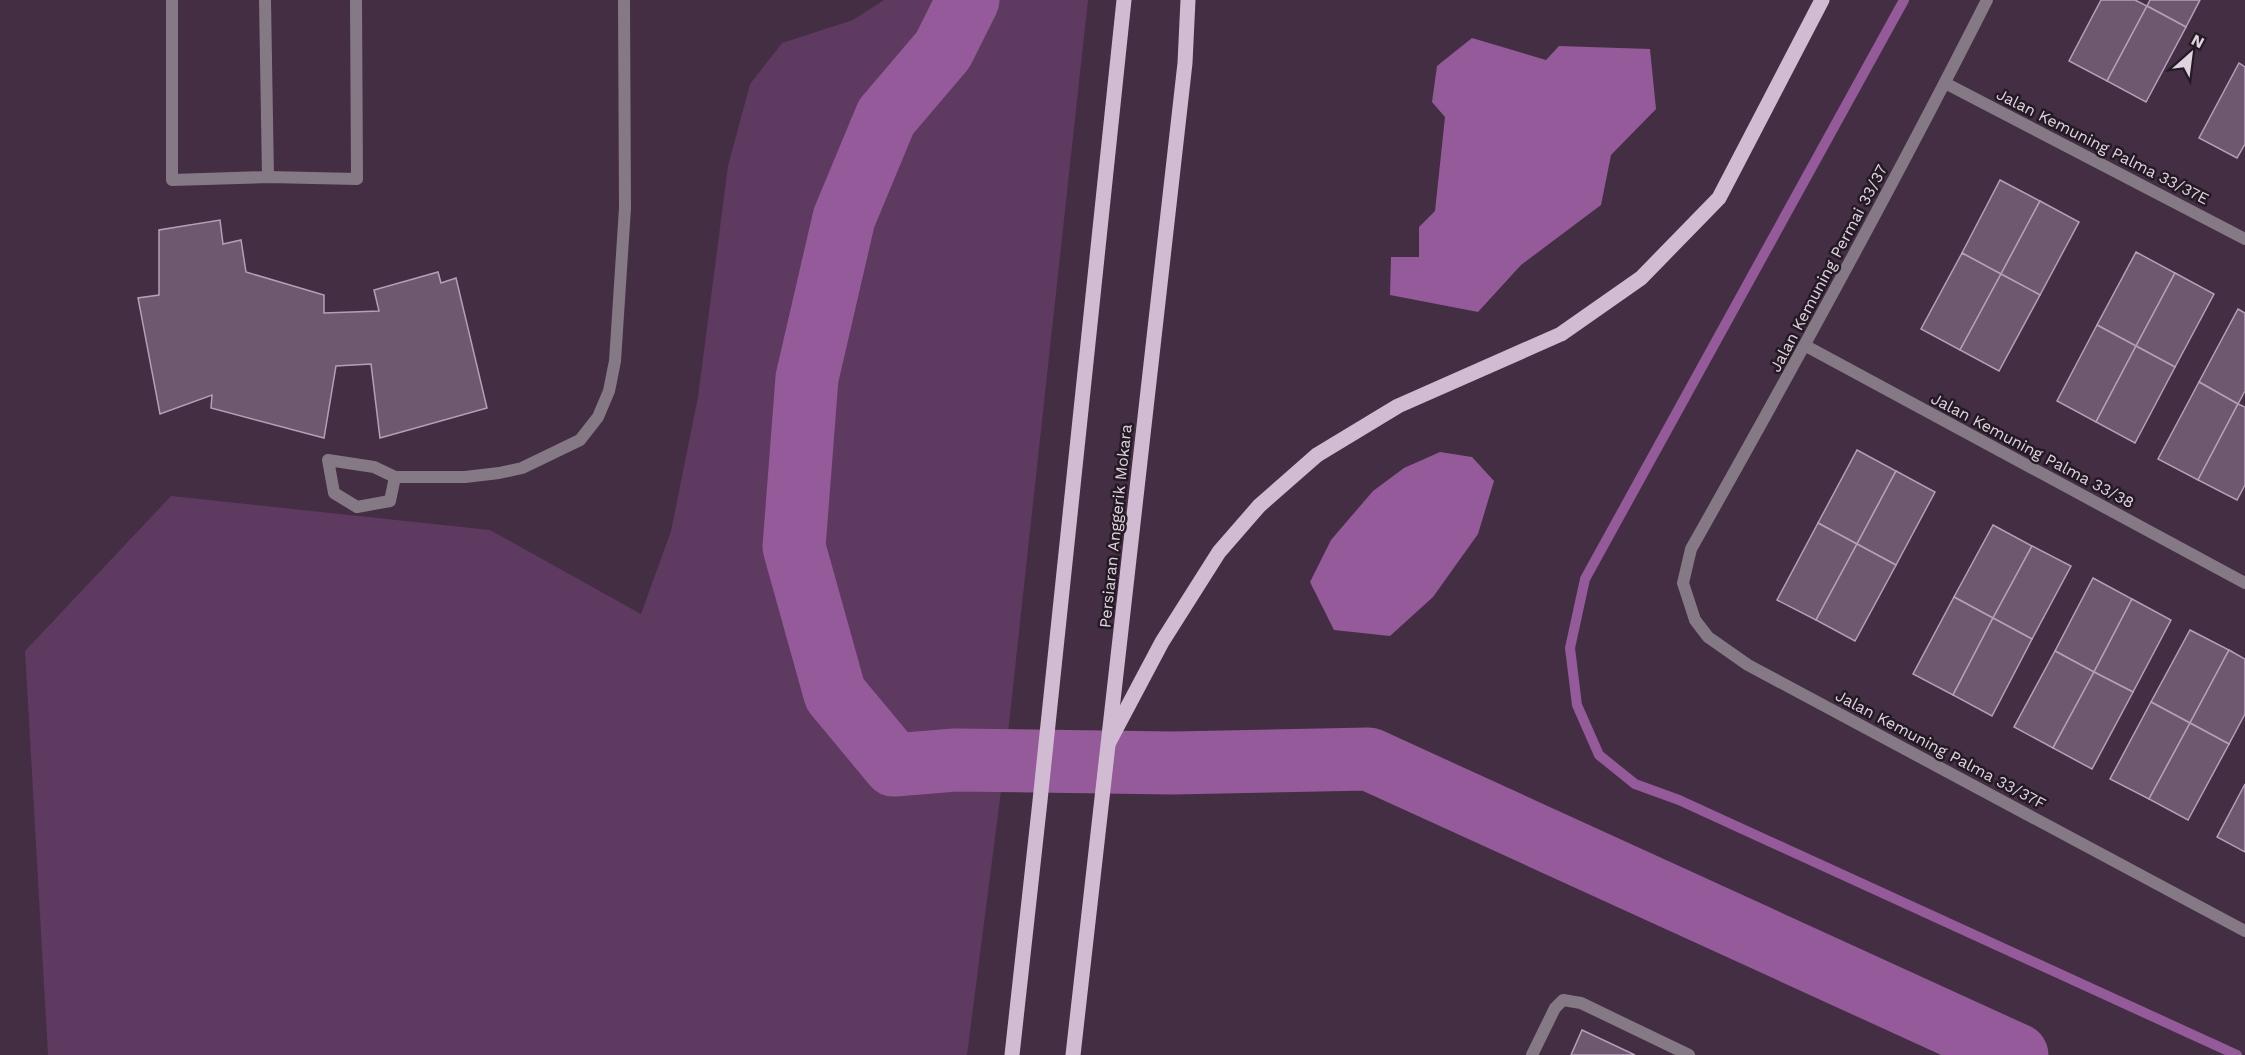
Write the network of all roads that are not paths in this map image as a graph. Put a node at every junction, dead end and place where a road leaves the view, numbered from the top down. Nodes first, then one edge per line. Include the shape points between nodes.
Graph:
1 (172, 0) edge
2 (265, 0) edge
3 (357, 0) edge
4 (624, 0) edge
5 (1124, 0) edge
6 (1188, 0) edge
7 (1822, 0) edge
8 (1987, 0) edge
9 (1945, 83) junction
10 (268, 177) junction
11 (2245, 239) edge
12 (1806, 346) junction
13 (395, 477) junction
14 (1691, 549) joint
15 (2245, 583) edge
16 (1109, 742) junction
17 (2245, 931) edge
18 (1012, 1055) edge
19 (1073, 1055) edge
20 (1532, 1055) edge
21 (1689, 1055) edge

1 - 10 street via 172,180
2 - 10 street
3 - 10 street via 357,180
4 - 13 street via 625,208 615,362 598,417 580,440 522,468 465,477
5 - 18 main road
6 - 16 main road, Persiaran Anggerik Mokara via 1185,63
7 - 16 main road via 1719,198 1641,278 1561,334 1398,406 1317,456 1259,506 1218,552 1162,642
8 - 9 street, Jalan Kemuning Permai 33/37
9 - 11 street, Jalan Kemuning Palma 33/37E
9 - 12 street, Jalan Kemuning Permai 33/37
12 - 14 street, Jalan Kemuning Permai 33/37
12 - 15 street, Jalan Kemuning Palma 33/38
13 - 13 street via 374,467 328,460 334,493 357,507 390,501
14 - 17 street, Jalan Kemuning Palma 33/37F via 1683,583 1695,620 1708,638 1748,664
16 - 19 main road, Persiaran Anggerik Mokara
20 - 21 street via 1555,1008 1563,1000 1581,1004

